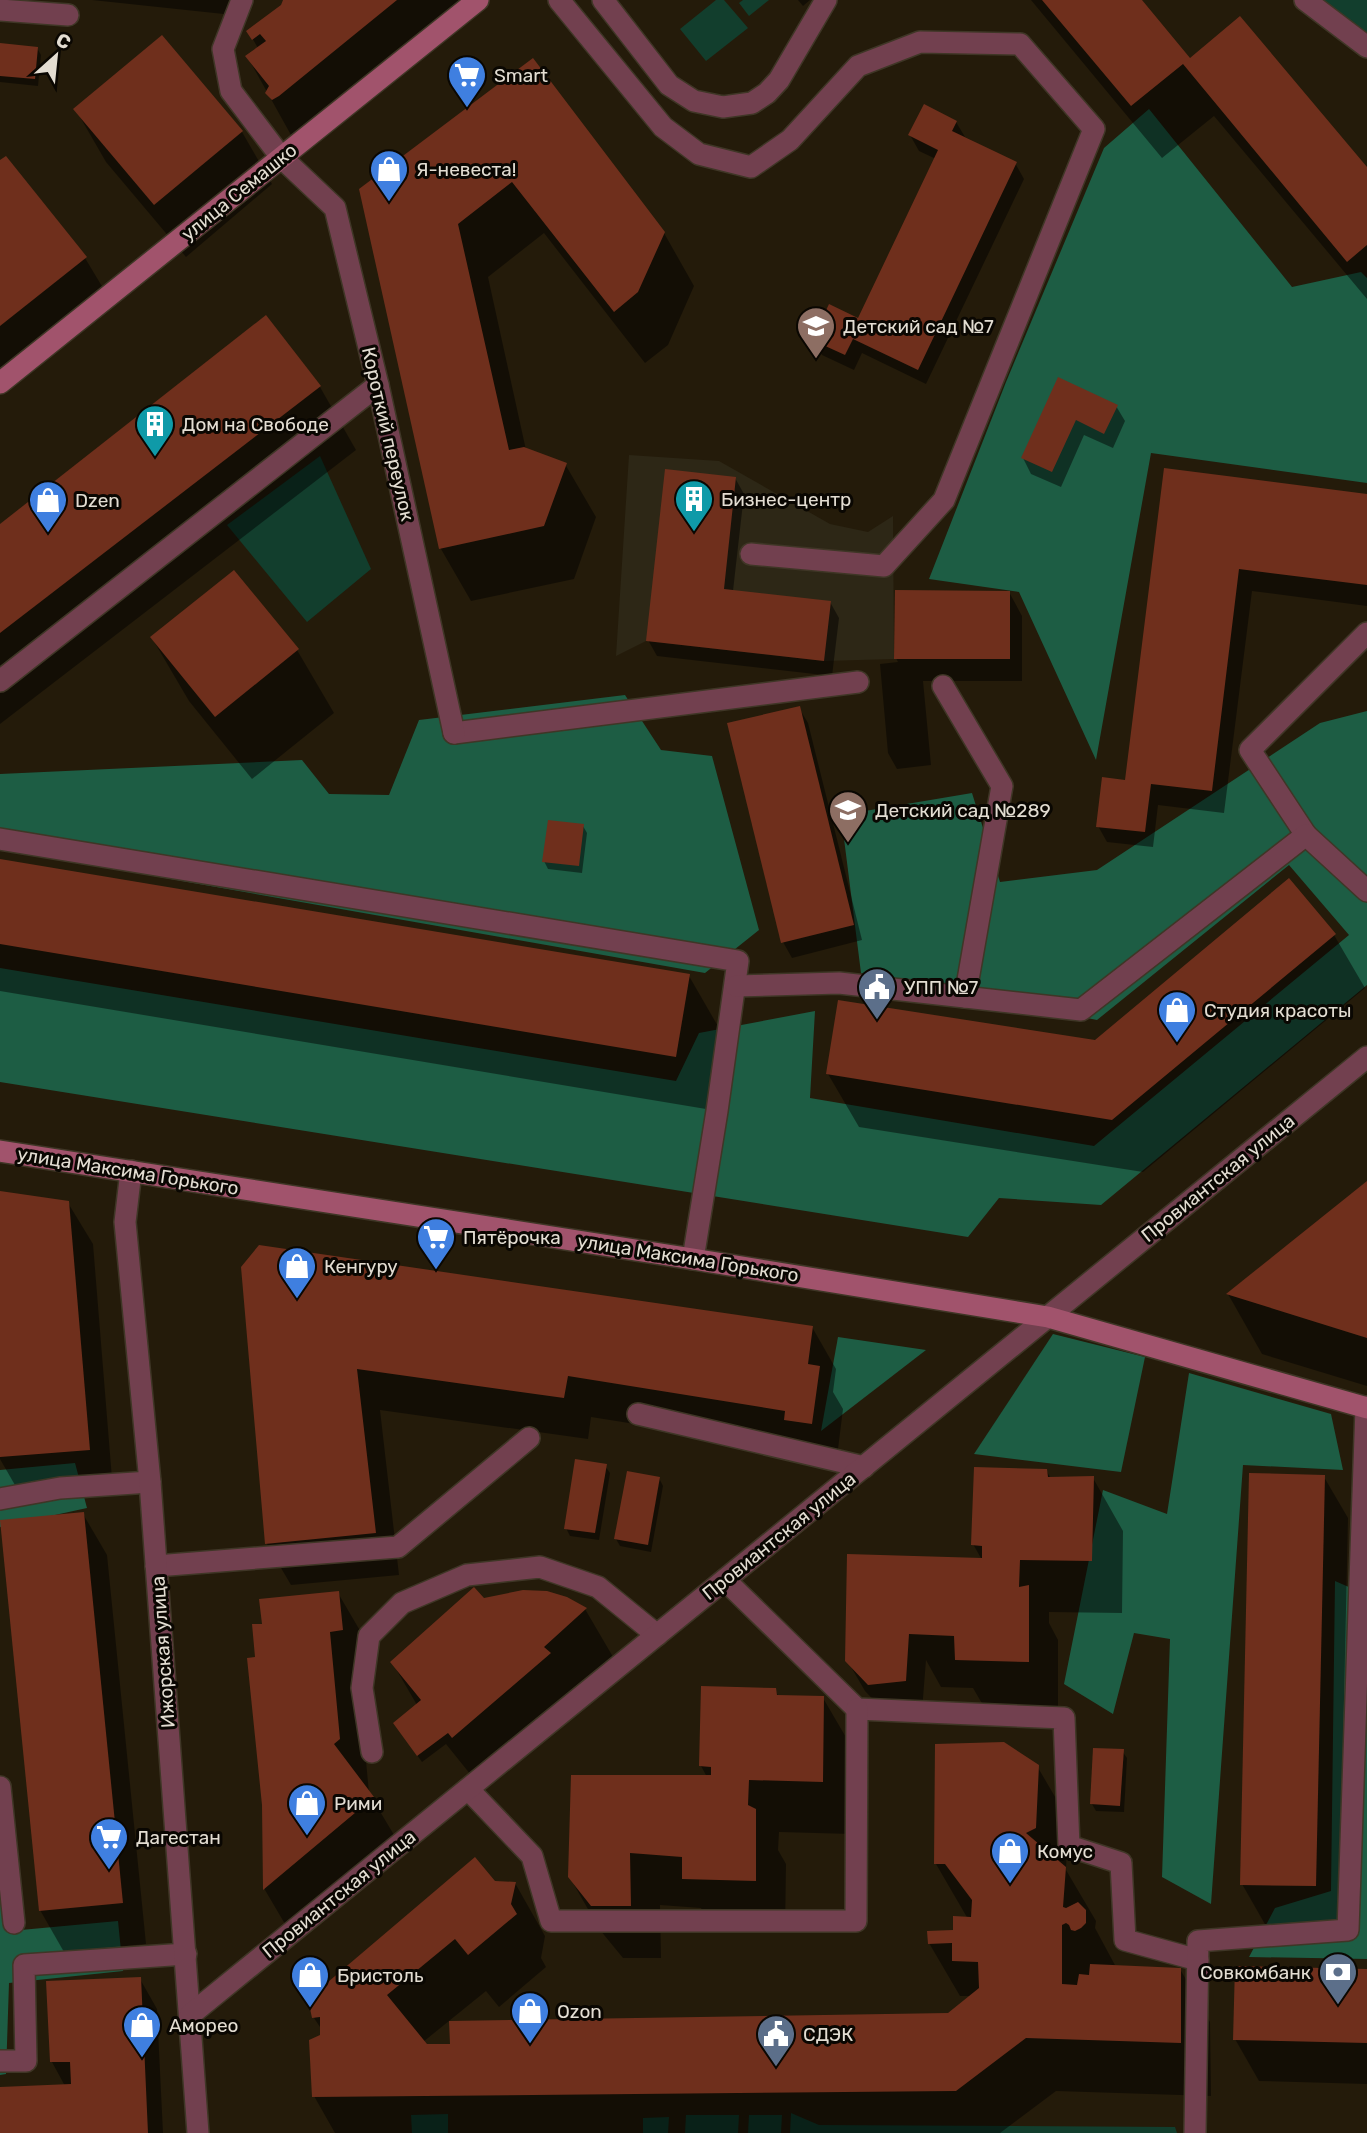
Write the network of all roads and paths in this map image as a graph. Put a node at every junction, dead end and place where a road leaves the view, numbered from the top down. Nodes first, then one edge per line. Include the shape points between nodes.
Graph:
1 (242, 0) edge
2 (478, 0) edge
3 (559, 0) edge
4 (603, 0) edge
5 (826, 0) edge
6 (1305, 0) edge
7 (0, 10) edge
8 (68, 15) dead end
9 (1367, 47) edge
10 (281, 157) junction
11 (0, 383) edge
12 (378, 385) junction
13 (751, 554) dead end
14 (1367, 633) edge
15 (0, 681) edge
16 (858, 682) dead end
17 (943, 686) dead end
18 (1306, 835) junction
19 (0, 839) edge
20 (1367, 891) edge
21 (736, 986) junction
22 (965, 997) junction
23 (1367, 1057) edge
24 (0, 1151) edge
25 (131, 1171) junction
26 (693, 1259) junction
27 (1048, 1317) junction
28 (1366, 1408) edge
29 (638, 1415) dead end
30 (530, 1438) dead end
31 (864, 1467) junction
32 (150, 1482) junction
33 (0, 1499) edge
34 (156, 1566) junction
35 (724, 1580) junction
36 (657, 1635) junction
37 (857, 1709) junction
38 (372, 1752) dead end
39 (1360, 1755) edge
40 (0, 1787) edge
41 (468, 1789) junction
42 (14, 1923) dead end
43 (1357, 1931) edge
44 (186, 1954) junction
45 (1198, 1960) junction
46 (190, 2015) junction
47 (0, 2062) edge
48 (198, 2133) edge
49 (1195, 2133) edge

1 - 10 street, Короткий переулок via 222,49 231,91
2 - 10 street, улица Семашко
3 - 13 street via 663,127 699,154 751,167 790,141 858,66 920,43 1020,44 1094,129 944,500 884,566
4 - 5 street via 670,85 694,101 723,107 752,103 767,93
6 - 9 street
7 - 8 street
10 - 11 street, улица Семашко
10 - 12 street, Короткий переулок via 335,208
12 - 15 street
12 - 16 street, Короткий переулок via 454,733
14 - 18 street via 1250,750
17 - 22 street via 1002,786
18 - 20 street
18 - 22 street via 1081,1010
19 - 21 street via 738,961
21 - 22 street via 839,983
21 - 26 street
23 - 27 street, Провиантская улица
24 - 25 street, улица Максима Горького
25 - 26 street, улица Максима Горького
25 - 32 street, Ижорская улица via 125,1222
26 - 27 street, улица Максима Горького
27 - 28 street, улица Максима Горького
27 - 31 street, Провиантская улица
28 - 39 street
29 - 31 street
30 - 34 street via 398,1547
31 - 35 street, Провиантская улица
32 - 33 street via 60,1488
32 - 34 street, Ижорская улица
34 - 44 street, Ижорская улица
35 - 36 street, Провиантская улица
35 - 37 street
36 - 38 street via 598,1587 540,1567 467,1575 402,1603 369,1636 362,1688
36 - 41 street, Провиантская улица
37 - 41 street via 856,1921 551,1922 532,1856
37 - 45 street via 1064,1718 1069,1846 1121,1863 1125,1940
39 - 43 street
40 - 42 street
41 - 46 street, Провиантская улица
43 - 45 street via 1198,1941
44 - 46 street, Ижорская улица
44 - 47 street via 24,1965 26,2061
45 - 49 street
46 - 48 street, Ижорская улица

